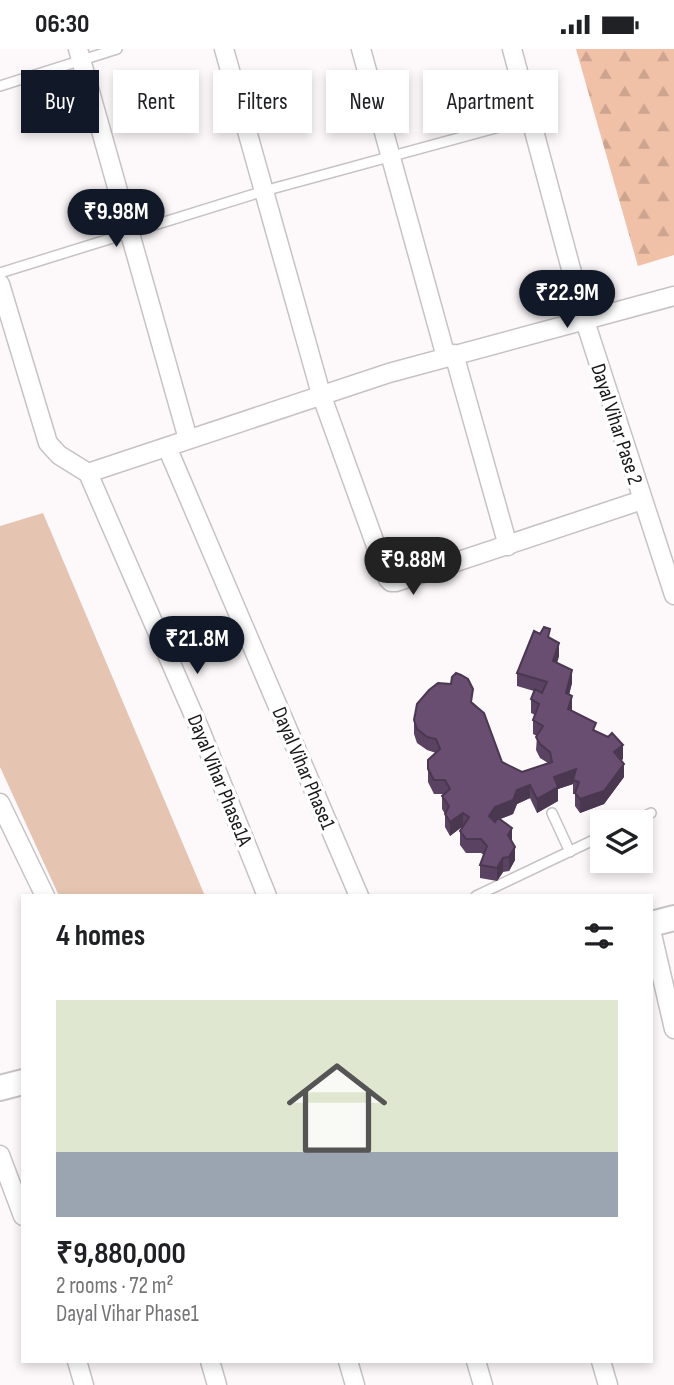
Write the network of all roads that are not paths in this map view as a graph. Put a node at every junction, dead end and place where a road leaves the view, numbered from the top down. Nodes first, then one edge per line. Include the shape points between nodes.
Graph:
1 (117, 49) edge
2 (224, 49) edge
3 (360, 49) edge
4 (512, 49) edge
5 (80, 54) edge
6 (518, 70) edge
7 (0, 86) edge
8 (478, 133) edge
9 (536, 133) edge
10 (391, 157) junction
11 (264, 191) junction
12 (131, 232) junction
13 (0, 273) edge
14 (0, 284) edge
15 (674, 296) edge
16 (584, 321) junction
17 (450, 355) junction
18 (321, 394) junction
19 (188, 439) junction
20 (167, 447) junction
21 (88, 473) junction
22 (642, 500) junction
23 (508, 546) junction
24 (674, 595) edge
25 (0, 803) edge
26 (552, 813) dead end
27 (590, 842) edge
28 (570, 852) junction
29 (45, 894) edge
30 (266, 894) edge
31 (358, 894) edge
32 (480, 894) edge
33 (674, 918) edge
34 (653, 923) edge
35 (653, 939) edge
36 (674, 1029) edge
37 (21, 1083) edge
38 (0, 1088) edge
39 (0, 1155) edge
40 (21, 1211) edge
41 (78, 1363) edge
42 (211, 1363) edge
43 (349, 1363) edge
44 (477, 1363) edge
45 (602, 1363) edge
46 (84, 1385) edge
47 (217, 1385) edge
48 (355, 1385) edge
49 (483, 1385) edge
50 (608, 1385) edge

1 - 5 lane
2 - 11 street
3 - 10 street
4 - 6 street, Dayal Vihar Pase 2
5 - 7 lane
5 - 12 street
8 - 10 lane
9 - 16 street, Dayal Vihar Pase 2
10 - 11 lane
10 - 17 street
11 - 12 lane
11 - 18 street
12 - 13 lane
12 - 19 street
14 - 21 street via 48,443
15 - 16 street
16 - 17 street
16 - 22 street, Dayal Vihar Pase 2
17 - 18 street
17 - 23 street
18 - 19 street
18 - 23 street via 391,582
19 - 20 street
20 - 21 street
20 - 31 street, Dayal Vihar Phase1
21 - 30 street, Dayal Vihar Phase1A
22 - 23 street
22 - 24 street, Dayal Vihar Pase 2
25 - 29 street
26 - 28 lane
27 - 28 lane
28 - 32 lane
33 - 34 street
35 - 36 street
37 - 38 street
39 - 40 street
41 - 46 street
42 - 47 street
43 - 48 street
44 - 49 street
45 - 50 street

